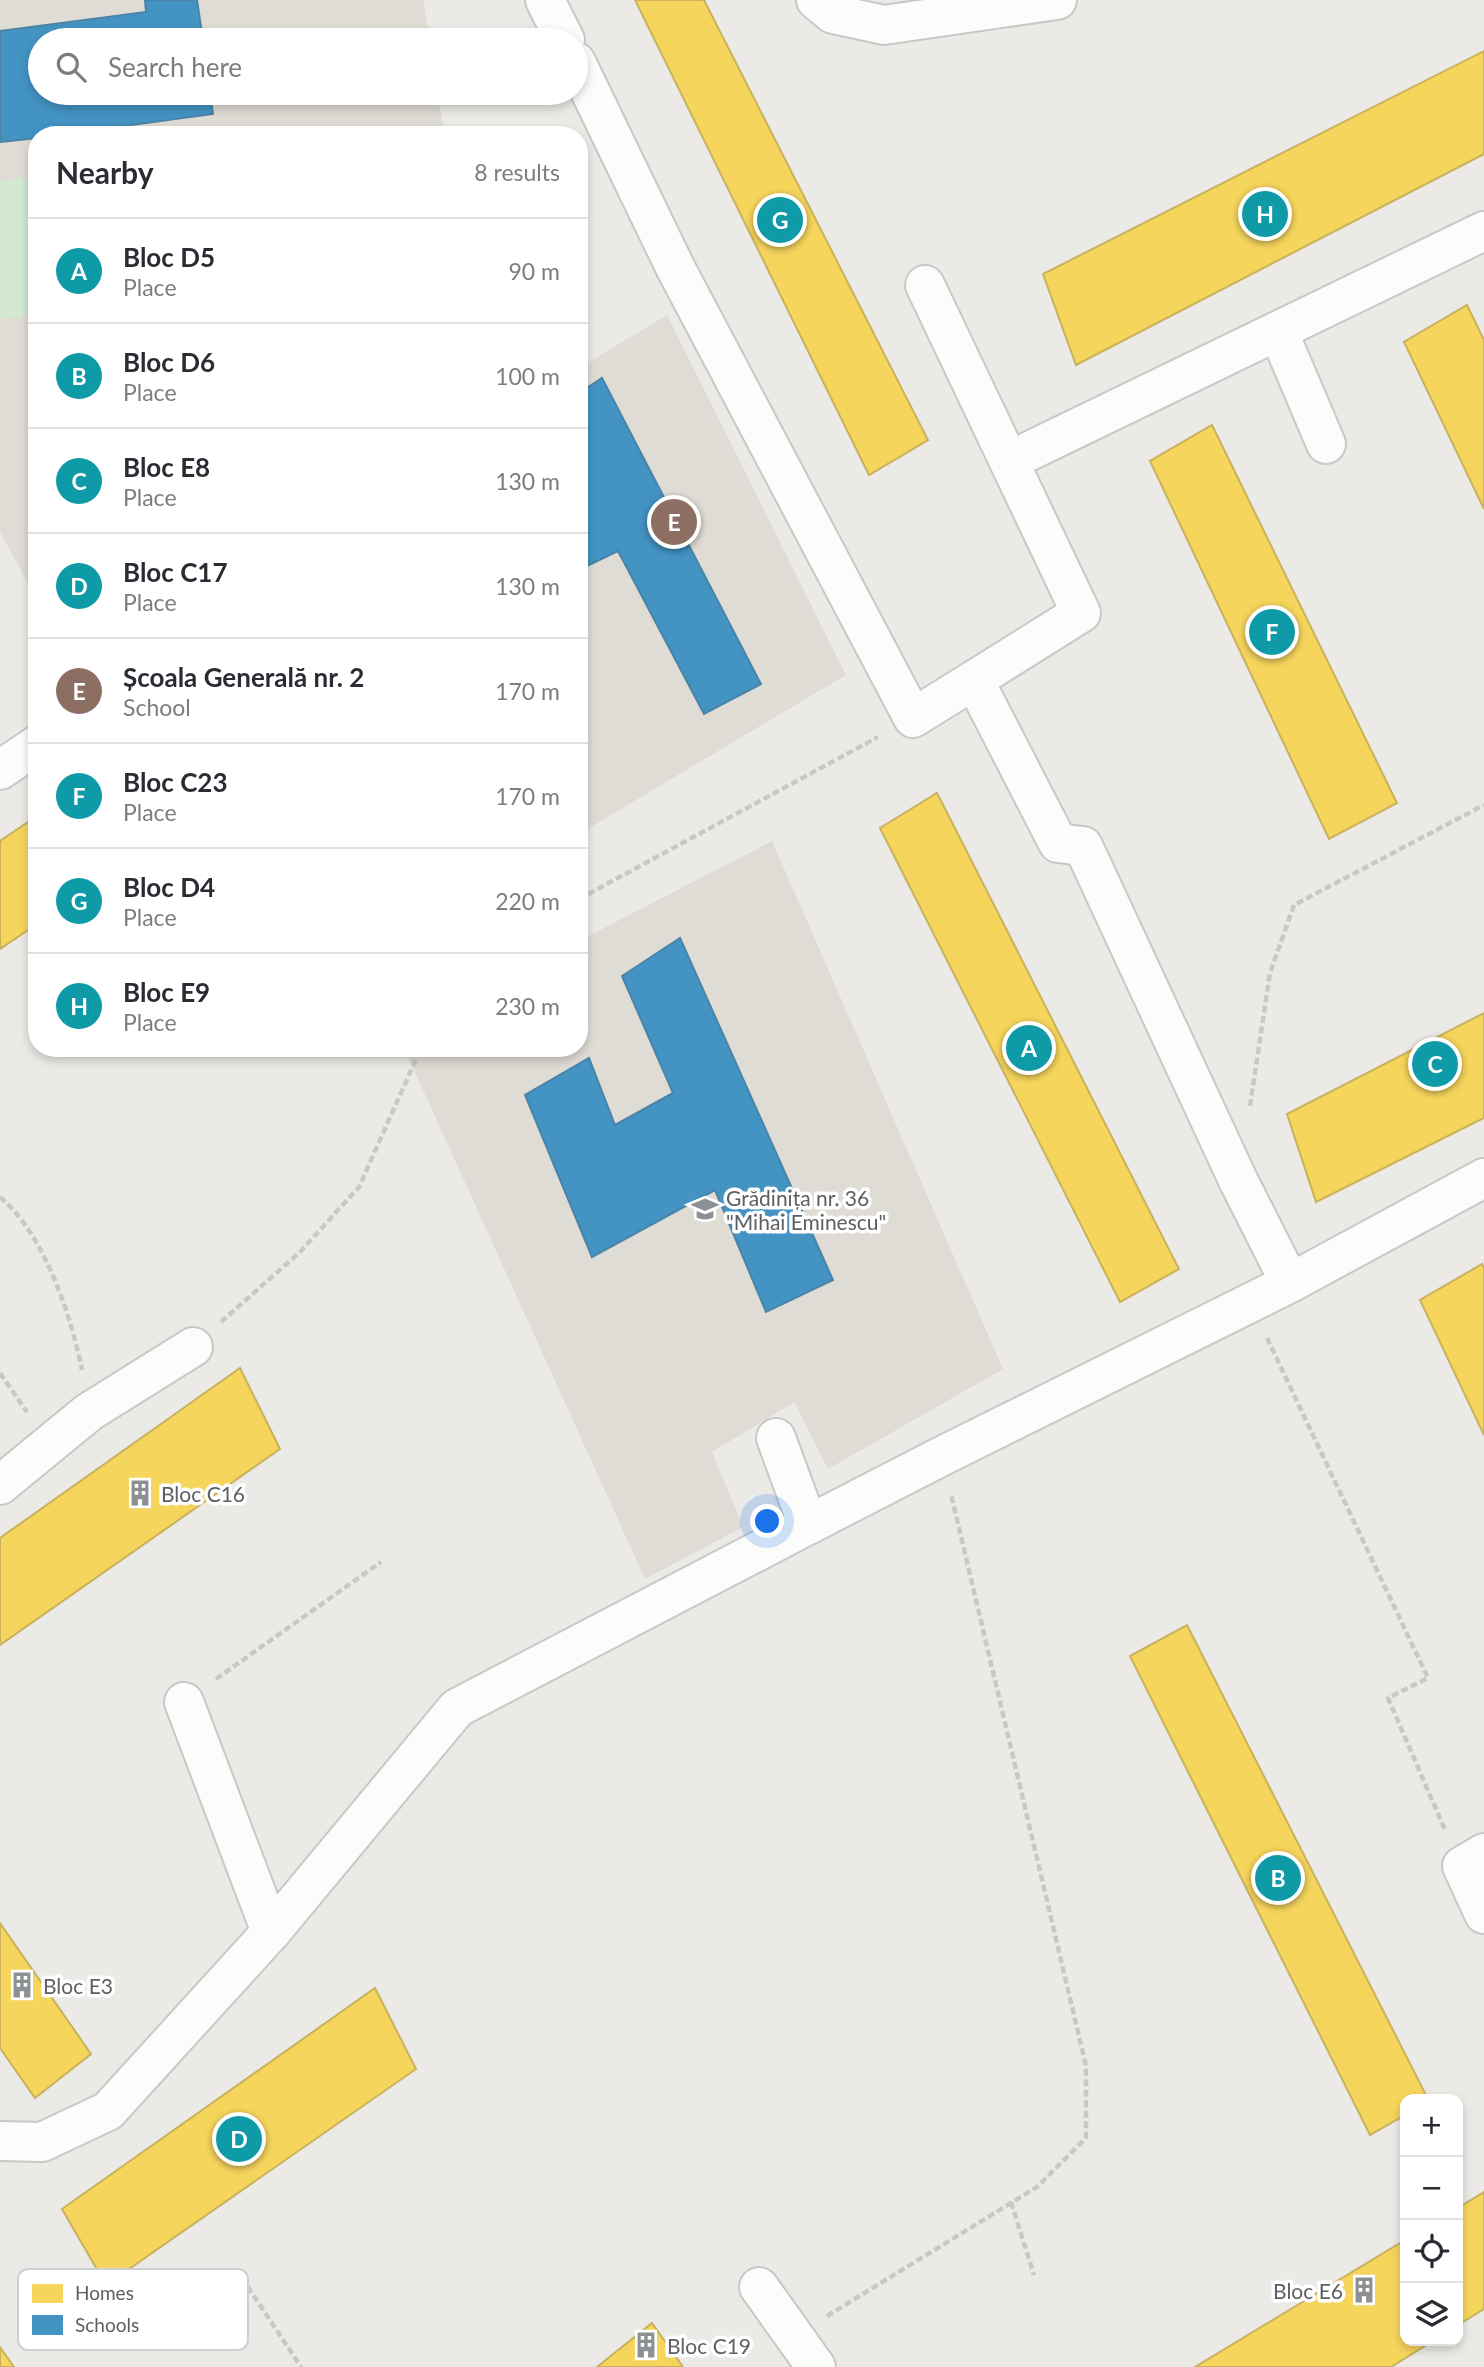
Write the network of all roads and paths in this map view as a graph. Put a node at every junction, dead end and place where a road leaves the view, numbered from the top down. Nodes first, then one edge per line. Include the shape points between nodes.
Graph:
1 (545, 0) edge
2 (816, 0) edge
3 (1057, 0) edge
4 (559, 28) edge
5 (588, 87) edge
6 (1484, 231) edge
7 (925, 285) dead end
8 (1278, 331) junction
9 (1326, 444) dead end
10 (1009, 461) junction
11 (974, 680) junction
12 (913, 718) junction
13 (28, 751) edge
14 (0, 770) edge
15 (1484, 805) edge
16 (588, 894) edge
17 (417, 1057) edge
18 (1249, 1111) dead end
19 (1484, 1178) edge
20 (0, 1196) edge
21 (1290, 1283) junction
22 (1250, 1302) junction
23 (193, 1347) joint
24 (89, 1412) junction
25 (776, 1438) dead end
26 (942, 1456) junction
27 (0, 1485) edge
28 (808, 1525) junction
29 (381, 1562) dead end
30 (184, 1702) joint
31 (1473, 1859) edge
32 (1484, 1914) edge
33 (271, 1932) junction
34 (0, 2141) edge
35 (1011, 2202) junction
36 (1034, 2275) dead end
37 (248, 2287) edge
38 (759, 2287) dead end
39 (795, 2336) junction
40 (301, 2367) edge
41 (816, 2367) edge

1 - 4 street
2 - 3 street via 833,14 884,25
5 - 12 street via 675,267
6 - 8 street
7 - 10 street
8 - 9 street
8 - 10 street
10 - 11 street via 1082,612
11 - 12 street
11 - 21 street via 1058,843 1083,846
12 - 16 path
13 - 14 street
15 - 18 path via 1294,905 1270,973
17 - 23 path via 359,1187 300,1252
19 - 21 street
20 - 24 path via 24,1221 51,1272 76,1342
21 - 22 street
22 - 26 street
22 - 31 path via 1428,1678 1388,1698
23 - 24 street
24 - 27 street
25 - 28 street
26 - 28 street
26 - 35 path via 1086,2066 1086,2138 1037,2187
28 - 33 street via 457,1708
29 - 30 path
30 - 33 street
31 - 32 street
33 - 34 street via 108,2111 41,2142
35 - 36 path
35 - 39 path
37 - 40 path
38 - 39 street
39 - 41 street

